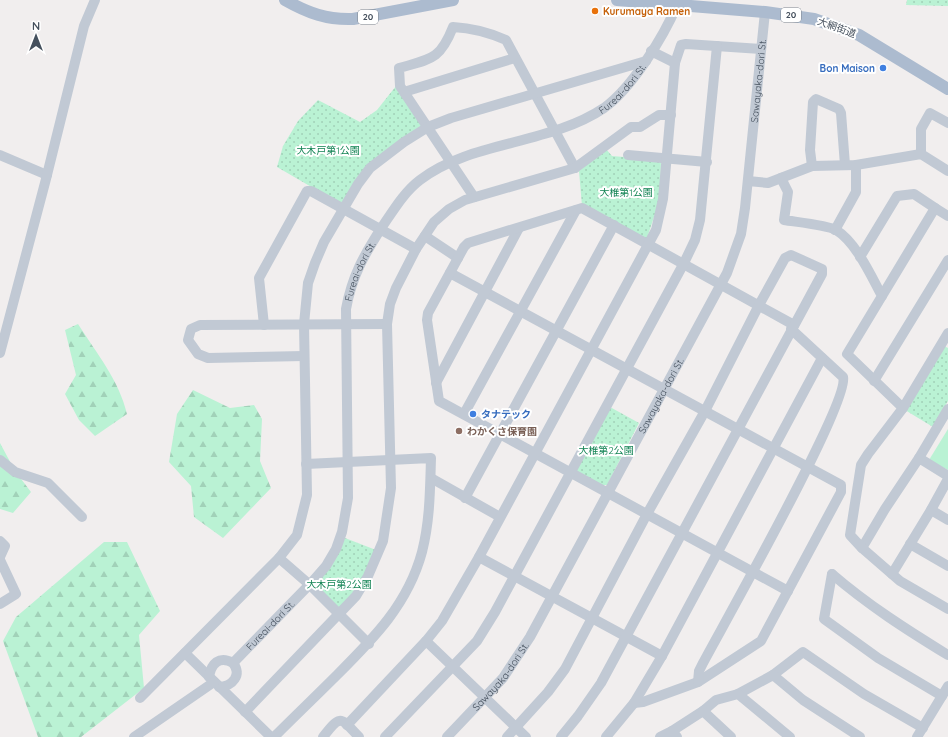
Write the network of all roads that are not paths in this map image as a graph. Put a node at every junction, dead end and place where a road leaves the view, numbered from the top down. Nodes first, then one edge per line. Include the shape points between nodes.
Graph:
1 (95, 0) edge
2 (285, 0) edge
3 (453, 0) edge
4 (617, 0) edge
5 (677, 5) junction
6 (765, 12) junction
7 (717, 46) junction
8 (761, 49) junction
9 (652, 50) junction
10 (515, 58) junction
11 (646, 61) junction
12 (675, 63) junction
13 (948, 89) edge
14 (404, 92) junction
15 (534, 94) junction
16 (670, 115) junction
17 (948, 123) edge
18 (428, 127) junction
19 (555, 132) junction
20 (920, 154) junction
21 (0, 155) edge
22 (628, 155) dead end
23 (668, 159) junction
24 (451, 162) junction
25 (707, 162) junction
26 (845, 165) junction
27 (856, 165) junction
28 (812, 166) junction
29 (575, 168) junction
30 (948, 171) edge
31 (47, 175) junction
32 (781, 178) junction
33 (748, 181) junction
34 (474, 197) junction
35 (343, 208) junction
36 (935, 208) junction
37 (576, 210) junction
38 (948, 216) edge
39 (614, 224) junction
40 (519, 228) junction
41 (380, 230) junction
42 (835, 230) junction
43 (425, 236) junction
44 (649, 244) junction
45 (416, 249) junction
46 (860, 257) junction
47 (458, 258) junction
48 (948, 260) edge
49 (684, 263) junction
50 (450, 273) junction
51 (722, 284) junction
52 (484, 292) junction
53 (882, 296) junction
54 (758, 305) junction
55 (520, 311) junction
56 (264, 324) junction
57 (304, 324) junction
58 (345, 324) junction
59 (387, 324) junction
60 (792, 327) junction
61 (556, 330) junction
62 (948, 333) edge
63 (591, 350) junction
64 (0, 353) edge
65 (304, 356) junction
66 (822, 358) junction
67 (626, 369) junction
68 (874, 381) junction
69 (436, 383) junction
70 (665, 389) junction
71 (903, 408) junction
72 (948, 409) edge
73 (705, 411) junction
74 (464, 414) junction
75 (738, 429) junction
76 (500, 434) junction
77 (774, 448) junction
78 (535, 453) junction
79 (919, 458) junction
80 (0, 460) edge
81 (390, 460) junction
82 (348, 462) junction
83 (306, 464) junction
84 (808, 467) junction
85 (570, 472) junction
86 (948, 477) edge
87 (431, 478) junction
88 (608, 493) junction
89 (464, 498) junction
90 (931, 510) junction
91 (647, 514) junction
92 (82, 517) dead end
93 (500, 518) junction
94 (948, 520) edge
95 (682, 534) junction
96 (0, 541) edge
97 (910, 544) junction
98 (862, 548) junction
99 (717, 553) junction
100 (0, 556) edge
101 (479, 557) junction
102 (278, 558) junction
103 (0, 560) edge
104 (948, 566) edge
105 (752, 572) junction
106 (892, 574) junction
107 (514, 576) junction
108 (310, 585) junction
109 (788, 592) junction
110 (552, 597) junction
111 (0, 604) edge
112 (948, 609) edge
113 (340, 615) junction
114 (591, 618) junction
115 (626, 637) junction
116 (426, 641) junction
117 (369, 644) junction
118 (185, 653) junction
119 (948, 654) edge
120 (662, 656) junction
121 (233, 663) junction
122 (454, 667) junction
123 (773, 674) junction
124 (214, 682) junction
125 (698, 682) junction
126 (948, 686) edge
127 (738, 694) junction
128 (942, 696) junction
129 (140, 698) dead end
130 (485, 698) junction
131 (634, 703) junction
132 (703, 711) junction
133 (245, 712) junction
134 (347, 725) junction
135 (516, 728) junction
136 (920, 733) edge
137 (674, 734) edge
138 (134, 737) edge
139 (271, 737) edge
140 (274, 737) edge
141 (323, 737) edge
142 (359, 737) edge
143 (385, 737) edge
144 (446, 737) edge
145 (507, 737) edge
146 (526, 737) edge
147 (561, 737) edge
148 (606, 737) edge
149 (660, 737) edge
150 (731, 737) edge
151 (790, 737) edge
152 (860, 737) edge

1 - 31 street via 84,26
2 - 3 main road, 20 via 312,14 339,20
4 - 5 main road, 大網街道 / 20
5 - 6 main road, 大網街道 / 20
5 - 9 street, Fureai-dori St.
6 - 8 street, Sawayaka-dori St.
6 - 13 main road, 大網街道 / 20 via 814,19 859,35
7 - 8 street
7 - 12 street via 681,44
7 - 25 street
8 - 33 street, Sawayaka-dori St.
9 - 11 street, Fureai-dori St.
9 - 12 street
10 - 14 street
10 - 14 street via 506,40 478,30 453,27 447,43 437,55 399,68 400,86
10 - 15 street
11 - 15 street
11 - 19 street, Fureai-dori St. via 606,107
12 - 16 street
14 - 18 street
15 - 18 street
15 - 19 street
16 - 23 street
16 - 29 street via 659,114 640,127 630,127
17 - 20 street via 930,113 921,129
18 - 24 street
18 - 35 street via 386,154 370,168
19 - 24 street, Fureai-dori St.
19 - 29 street
20 - 27 street
20 - 30 street
21 - 31 street
22 - 23 street
23 - 25 street
23 - 44 street via 661,213
24 - 34 street
24 - 41 street, Fureai-dori St. via 420,180 403,197
25 - 49 street via 700,220 695,240
26 - 27 street
26 - 28 street
26 - 28 street via 842,113 816,99 813,102 810,150
27 - 42 street via 856,192
28 - 32 street
29 - 34 street
31 - 64 street
32 - 33 street via 768,183
32 - 42 street via 788,192 784,220
33 - 51 street, Sawayaka-dori St. via 741,234
34 - 43 street via 448,209 434,222
35 - 41 street
35 - 56 street via 311,191 304,195 259,278
35 - 57 street via 324,242 308,283
36 - 38 street
36 - 46 street via 914,194 897,196
36 - 53 street
37 - 39 street via 582,208
37 - 40 street
37 - 55 street
39 - 44 street
39 - 61 street
40 - 47 street via 468,243
40 - 52 street
41 - 45 street
41 - 58 street, Fureai-dori St. via 360,263 350,288
42 - 46 street
43 - 45 street
43 - 47 street
44 - 49 street
44 - 63 street
45 - 59 street via 396,288
46 - 53 street
47 - 50 street
48 - 68 street
49 - 51 street
49 - 67 street
50 - 52 street
50 - 69 street via 428,313 427,320
51 - 54 street
51 - 70 street, Sawayaka-dori St.
52 - 55 street
52 - 69 street
53 - 68 street via 847,354
54 - 60 street
54 - 60 street via 786,258 791,255 822,269 822,274
54 - 73 street
55 - 61 street
55 - 74 street
56 - 57 street
56 - 65 street via 200,325 191,329 188,340 198,354 208,358
57 - 58 street
57 - 65 street
58 - 59 street
58 - 82 street, Fureai-dori St.
59 - 81 street
60 - 66 street
60 - 75 street
61 - 63 street
61 - 76 street
62 - 71 street
63 - 67 street
63 - 78 street
65 - 83 street
66 - 77 street
66 - 84 street via 843,377 844,383 834,412
67 - 70 street
67 - 85 street
68 - 71 street
69 - 74 street via 439,401
70 - 73 street
70 - 88 street, Sawayaka-dori St.
71 - 98 street via 862,465 850,535
72 - 79 street
73 - 75 street
73 - 91 street
74 - 76 street
75 - 77 street
75 - 95 street
76 - 78 street
76 - 89 street
77 - 84 street
77 - 99 street
78 - 85 street
78 - 93 street
79 - 86 street
79 - 98 street
80 - 92 street via 15,472 48,483
81 - 82 street
81 - 87 street via 431,458
81 - 113 street via 391,488 383,541 364,583
82 - 83 street
82 - 108 street, Fureai-dori St. via 348,498 342,532 326,566
83 - 102 street via 307,495 304,512 297,534
84 - 105 street
84 - 109 street via 841,485 841,492
85 - 88 street
85 - 107 street
86 - 90 street
87 - 89 street
87 - 117 street via 428,524 422,553 401,602
88 - 91 street
88 - 110 street, Sawayaka-dori St.
89 - 93 street
90 - 94 street
90 - 97 street
91 - 95 street
91 - 114 street
93 - 101 street
95 - 99 street
95 - 115 street
96 - 100 street via 5,546
97 - 104 street
97 - 106 street
98 - 106 street
99 - 105 street
99 - 120 street
101 - 107 street
101 - 116 street via 442,621
102 - 108 street
102 - 118 street
103 - 111 street via 16,594
105 - 109 street
105 - 125 street via 699,671
106 - 112 street
107 - 110 street
107 - 122 street via 477,640
108 - 113 street
108 - 121 street, Fureai-dori St.
109 - 125 street via 761,641
110 - 114 street
110 - 130 street, Sawayaka-dori St. via 518,658
113 - 117 street
113 - 133 street
114 - 115 street
114 - 135 street via 565,669
115 - 120 street
115 - 147 street via 601,683
116 - 122 street
116 - 134 street
117 - 140 street
118 - 124 street
118 - 129 street
119 - 128 street via 896,624 832,574 824,619 878,658
120 - 131 street
121 - 124 street via 223,659 216,661 212,666
121 - 124 street via 237,673 235,680 226,686
122 - 130 street
122 - 143 street
123 - 127 street
123 - 136 street via 803,652
123 - 152 street via 803,700
124 - 133 street
124 - 138 street
125 - 131 street
126 - 128 street
127 - 132 street via 716,700
127 - 151 street
128 - 136 street
130 - 135 street
130 - 144 street, Sawayaka-dori St.
131 - 148 street
132 - 137 street
132 - 150 street
133 - 139 street
134 - 141 street via 343,721 335,722
134 - 142 street
135 - 145 street
135 - 146 street
137 - 149 street

